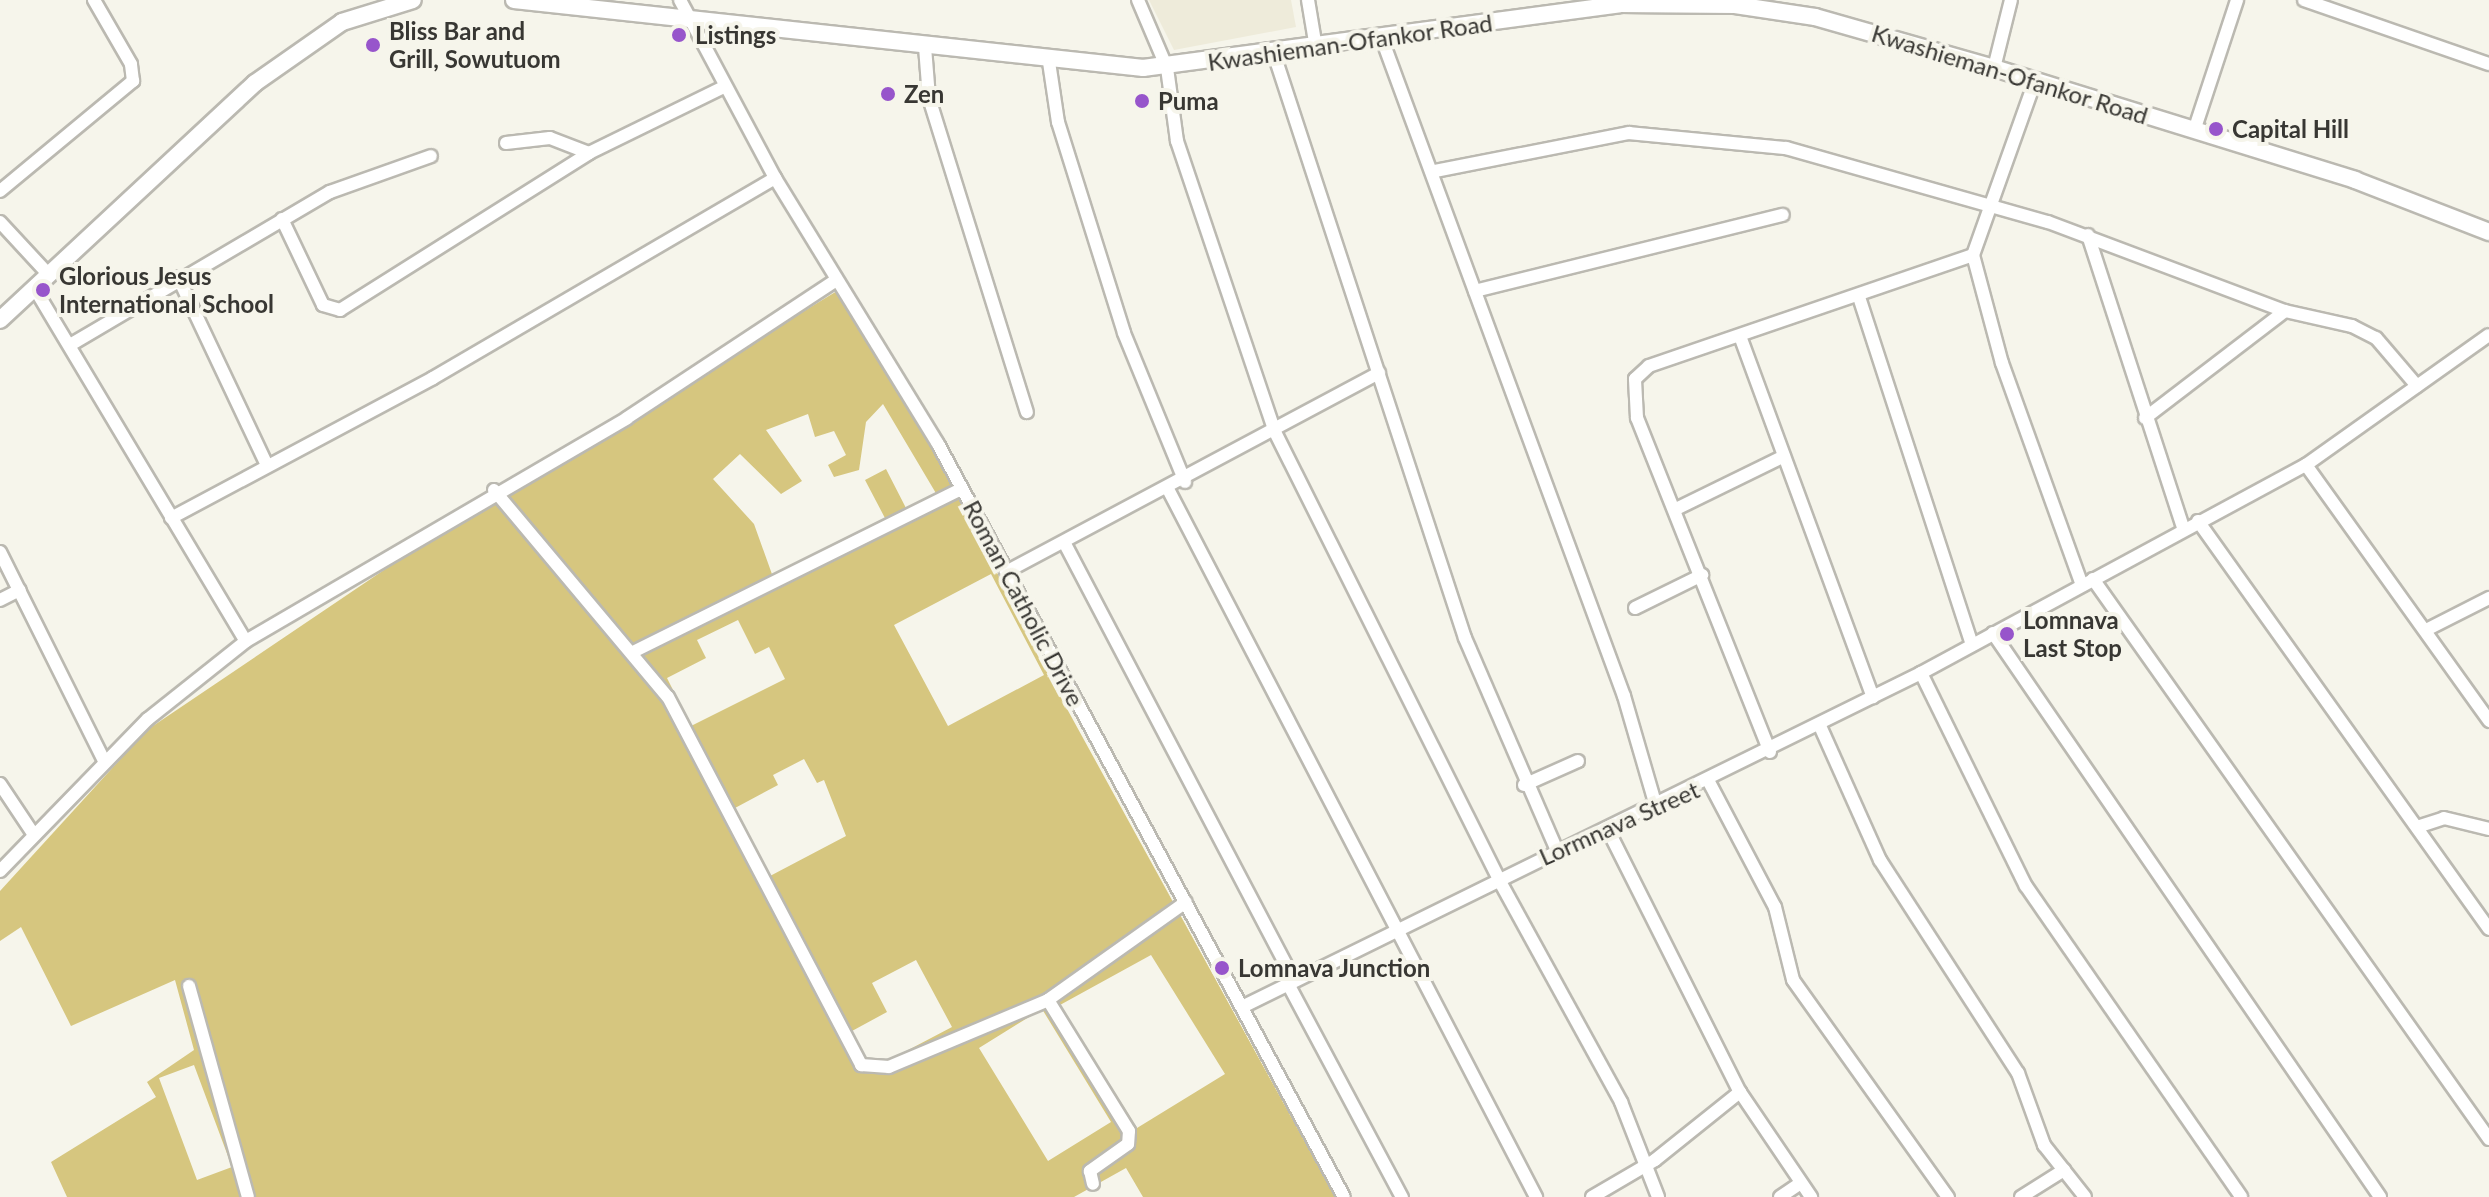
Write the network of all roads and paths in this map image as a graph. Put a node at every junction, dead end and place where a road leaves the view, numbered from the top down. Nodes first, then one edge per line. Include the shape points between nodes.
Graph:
1 (94, 0) edge
2 (413, 0) edge
3 (514, 0) edge
4 (680, 0) edge
5 (1138, 0) edge
6 (1308, 0) edge
7 (2011, 0) edge
8 (2237, 0) edge
9 (2304, 0) edge
10 (690, 18) junction
11 (1382, 39) junction
12 (925, 47) junction
13 (1316, 48) junction
14 (1274, 54) junction
15 (1049, 62) junction
16 (2489, 64) edge
17 (1167, 68) junction
18 (1994, 68) junction
19 (2035, 81) junction
20 (724, 87) junction
21 (2195, 128) junction
22 (506, 143) dead end
23 (589, 153) junction
24 (431, 156) dead end
25 (1435, 171) junction
26 (775, 178) junction
27 (0, 191) edge
28 (1994, 206) junction
29 (1783, 215) dead end
30 (282, 219) junction
31 (0, 222) edge
32 (2489, 232) edge
33 (2088, 235) junction
34 (1973, 255) junction
35 (49, 275) junction
36 (178, 277) junction
37 (835, 281) junction
38 (35, 289) junction
39 (1475, 291) junction
40 (1859, 297) junction
41 (2285, 311) junction
42 (0, 320) edge
43 (2489, 335) edge
44 (1740, 336) junction
45 (70, 345) junction
46 (1379, 373) junction
47 (2417, 386) junction
48 (1027, 412) dead end
49 (2145, 418) junction
50 (1275, 432) junction
51 (1784, 456) junction
52 (266, 463) junction
53 (2306, 465) junction
54 (1185, 482) junction
55 (962, 489) junction
56 (494, 490) junction
57 (1169, 491) junction
58 (1676, 509) junction
59 (171, 518) junction
60 (2198, 521) junction
61 (2183, 528) junction
62 (1064, 542) junction
63 (0, 552) edge
64 (1006, 572) junction
65 (1702, 575) junction
66 (2087, 582) junction
67 (20, 590) junction
68 (2489, 598) edge
69 (0, 600) edge
70 (1635, 608) dead end
71 (2426, 630) junction
72 (1993, 633) junction
73 (246, 641) junction
74 (1972, 645) junction
75 (635, 651) junction
76 (1921, 673) junction
77 (1873, 697) junction
78 (2489, 721) edge
79 (1820, 726) junction
80 (1770, 752) junction
81 (104, 761) junction
82 (1578, 761) dead end
83 (1709, 782) junction
84 (0, 784) edge
85 (1524, 785) junction
86 (1656, 806) junction
87 (2417, 827) junction
88 (1607, 828) junction
89 (2489, 829) edge
90 (34, 835) junction
91 (1557, 851) junction
92 (0, 871) edge
93 (1498, 878) junction
94 (1186, 902) junction
95 (1392, 927) junction
96 (2489, 929) edge
97 (1290, 980) junction
98 (189, 986) dead end
99 (1048, 1000) junction
100 (1242, 1007) junction
101 (1740, 1092) junction
102 (2489, 1139) edge
103 (1646, 1166) junction
104 (2064, 1170) junction
105 (1801, 1183) junction
106 (1093, 1184) dead end
107 (248, 1197) edge
108 (1344, 1197) edge
109 (1402, 1197) edge
110 (1536, 1197) edge
111 (1592, 1197) edge
112 (1658, 1197) edge
113 (1780, 1197) edge
114 (1811, 1197) edge
115 (1948, 1197) edge
116 (2021, 1197) edge
117 (2085, 1197) edge
118 (2241, 1197) edge
119 (2380, 1197) edge

1 - 27 street via 131,64 133,81
2 - 35 main road via 342,22 281,64
3 - 10 main road, Kwashieman-Ofankor Road
4 - 10 street, Roman Catholic Drive
5 - 17 street
6 - 13 street
7 - 18 street
8 - 21 street
9 - 16 street
10 - 12 main road, Kwashieman-Ofankor Road
10 - 20 street, Roman Catholic Drive
11 - 13 main road, Kwashieman-Ofankor Road
11 - 18 main road, Kwashieman-Ofankor Road via 1620,4 1735,5 1826,20
11 - 25 street
12 - 15 main road, Kwashieman-Ofankor Road
12 - 48 street via 929,98
13 - 14 main road, Kwashieman-Ofankor Road
14 - 17 main road, Kwashieman-Ofankor Road
14 - 46 street
15 - 17 main road, Kwashieman-Ofankor Road
15 - 54 street via 1058,122 1124,333
17 - 50 street via 1177,141
18 - 19 main road, Kwashieman-Ofankor Road
19 - 21 main road, Kwashieman-Ofankor Road
19 - 28 street
20 - 23 street
20 - 26 street, Roman Catholic Drive
21 - 32 main road, Kwashieman-Ofankor Road
22 - 23 street via 550,138
23 - 30 street via 340,310 323,305
24 - 30 street via 367,175
25 - 28 street via 1583,138 1668,131 1786,148
25 - 39 street
26 - 37 street, Roman Catholic Drive
26 - 52 street via 433,378
28 - 33 street
28 - 34 street
29 - 39 street
30 - 36 street
31 - 35 street
33 - 41 street
33 - 49 street
34 - 40 street
34 - 66 street via 2002,363
35 - 38 main road
36 - 45 street
36 - 52 street
37 - 55 street, Roman Catholic Drive
37 - 56 street via 627,418
38 - 42 main road
38 - 45 street
39 - 86 street via 1624,696
40 - 44 street
40 - 74 street
41 - 47 street via 2368,333
41 - 49 street
43 - 47 street, Lormnava Street
44 - 51 street
44 - 58 street via 1649,366 1635,379 1637,418
45 - 59 street
46 - 50 street
46 - 85 street via 1465,638
47 - 53 street, Lormnava Street
49 - 61 street
50 - 54 street
50 - 93 street
51 - 58 street
51 - 77 street
52 - 59 street
53 - 60 street, Lormnava Street
53 - 71 street
54 - 57 street
55 - 64 street, Roman Catholic Drive
55 - 75 street
56 - 73 street
56 - 75 street
57 - 62 street
57 - 95 street
58 - 65 street
59 - 73 street
60 - 61 street, Lormnava Street
60 - 87 street
61 - 66 street, Lormnava Street
62 - 64 street
62 - 97 street
63 - 67 street
64 - 94 street, Roman Catholic Drive
65 - 70 street
65 - 80 street
66 - 72 street, Lormnava Street
66 - 102 street
67 - 69 street
67 - 81 street
68 - 71 street
71 - 78 street
72 - 74 street, Lormnava Street
72 - 119 street
73 - 81 street
74 - 76 street, Lormnava Street
75 - 99 street via 668,697 861,1065 889,1067
76 - 77 street, Lormnava Street
76 - 118 street via 2026,886
77 - 79 street, Lormnava Street
79 - 80 street, Lormnava Street
79 - 104 street via 1880,860 2018,1073 2037,1132
80 - 83 street, Lormnava Street
81 - 90 street
82 - 85 street
83 - 86 street, Lormnava Street
83 - 115 street via 1775,907 1793,980
84 - 90 street
85 - 91 street
86 - 88 street, Lormnava Street
87 - 89 street via 2444,818
87 - 96 street
88 - 91 street, Lormnava Street
88 - 101 street
90 - 92 street
91 - 93 street, Lormnava Street
93 - 95 street, Lormnava Street
93 - 103 street via 1621,1102
94 - 99 street
94 - 100 street, Roman Catholic Drive
95 - 97 street, Lormnava Street
95 - 110 street
97 - 100 street, Lormnava Street
97 - 109 street
98 - 107 street
99 - 106 street via 1129,1131 1128,1144 1090,1171
100 - 108 street, Roman Catholic Drive
101 - 103 street
101 - 105 street
103 - 111 street
103 - 112 street
104 - 116 street
104 - 117 street
105 - 113 street
105 - 114 street

